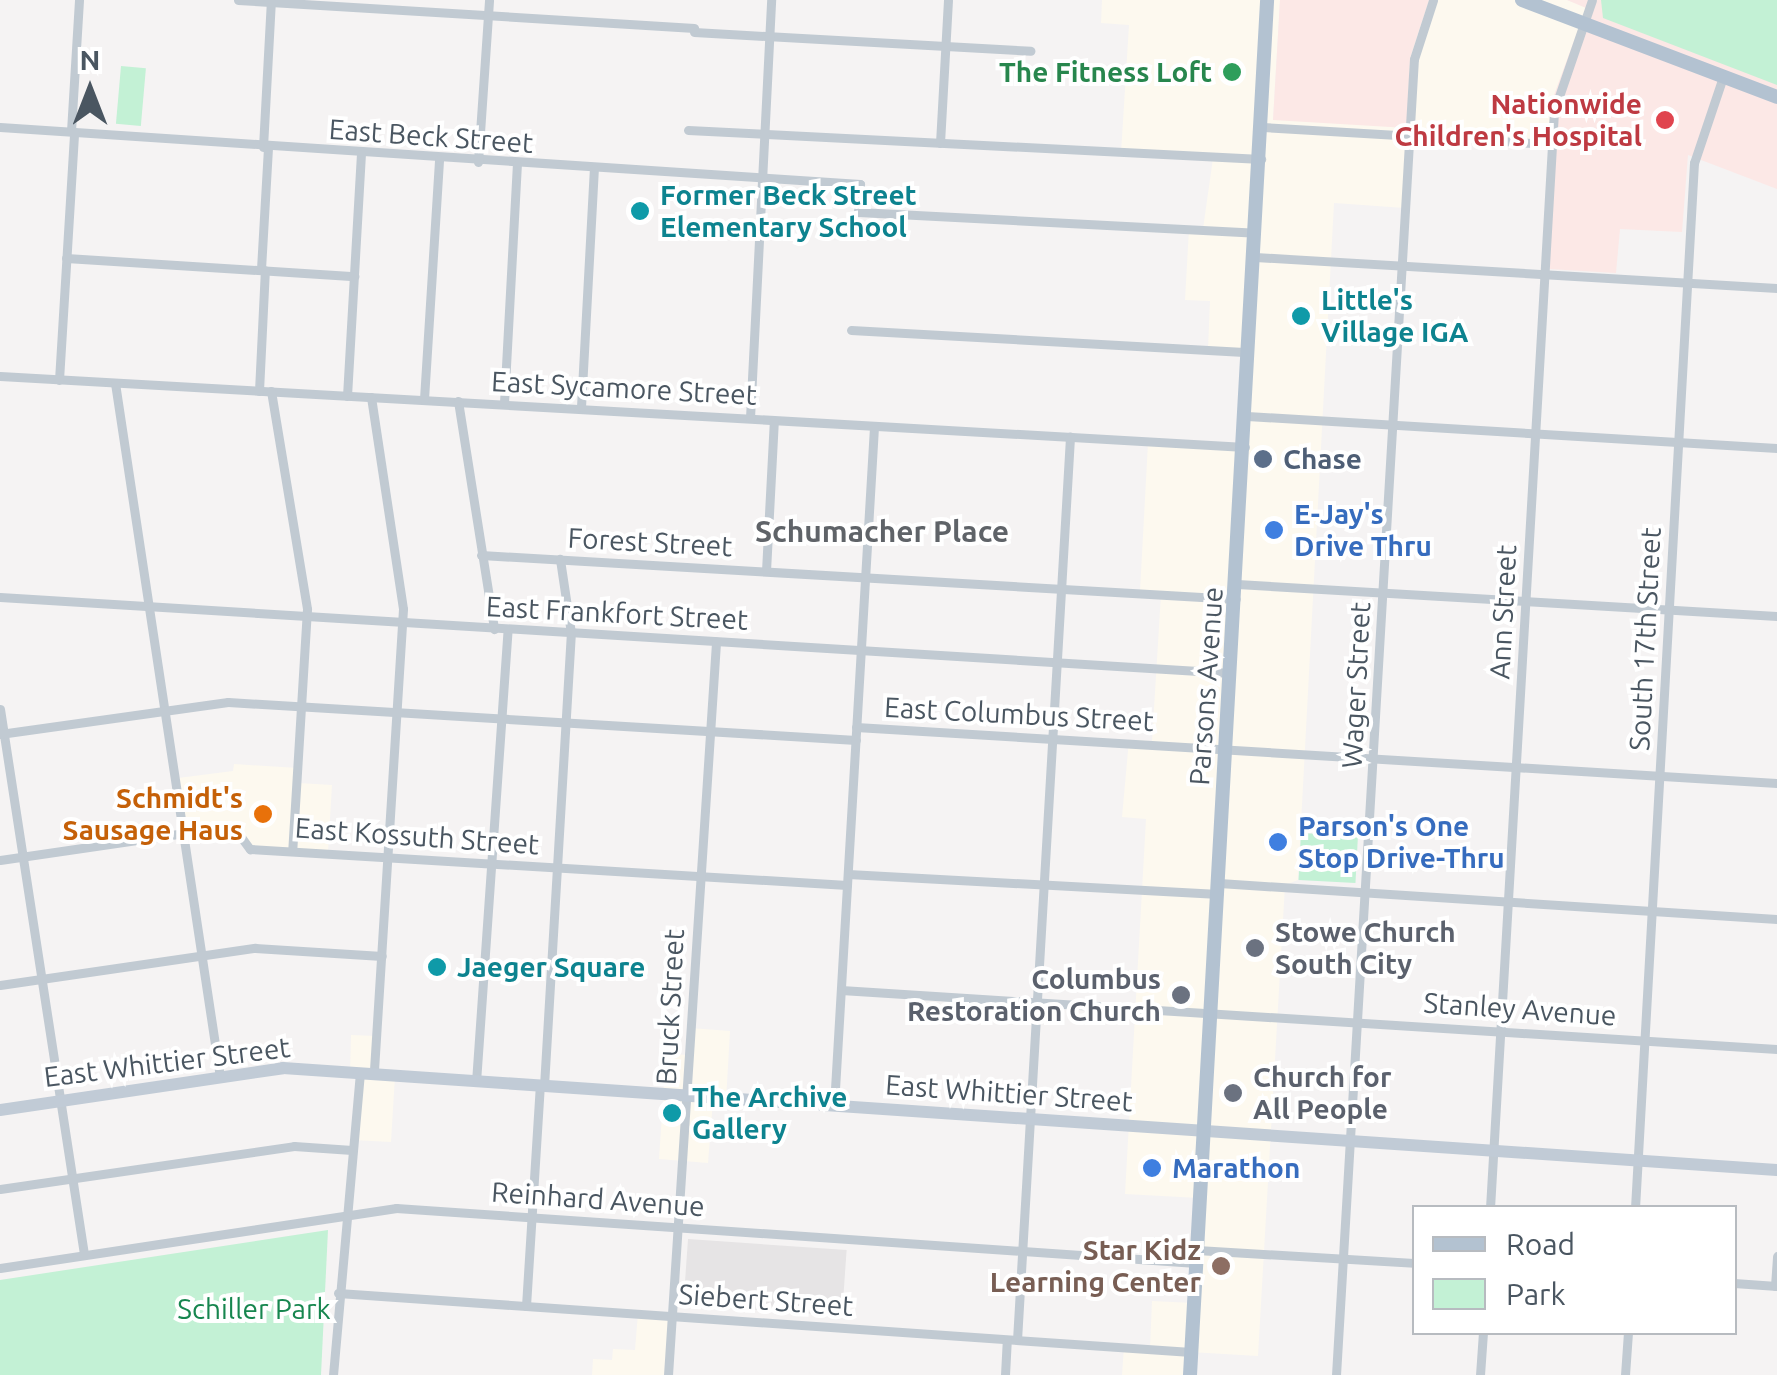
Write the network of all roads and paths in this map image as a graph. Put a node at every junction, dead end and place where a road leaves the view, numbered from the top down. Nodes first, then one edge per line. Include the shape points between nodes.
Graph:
1 (79, 0) edge
2 (238, 0) edge
3 (488, 0) edge
4 (770, 0) edge
5 (948, 0) edge
6 (1267, 0) edge
7 (1433, 0) edge
8 (1522, 0) edge
9 (1592, 0) edge
10 (271, 1) edge
11 (488, 15) junction
12 (1583, 24) junction
13 (769, 36) junction
14 (946, 46) junction
15 (1030, 51) dead end
16 (1723, 77) junction
17 (1777, 97) edge
18 (1263, 126) junction
19 (0, 127) edge
20 (688, 130) dead end
21 (73, 132) junction
22 (765, 133) junction
23 (1409, 135) junction
24 (940, 143) junction
25 (1552, 144) junction
26 (266, 147) junction
27 (361, 154) junction
28 (439, 159) junction
29 (1261, 159) junction
30 (478, 162) junction
31 (518, 164) junction
32 (594, 169) junction
33 (764, 179) junction
34 (1257, 233) junction
35 (1256, 257) junction
36 (66, 258) junction
37 (1402, 265) junction
38 (263, 270) junction
39 (1545, 274) junction
40 (354, 276) junction
41 (1687, 282) junction
42 (1777, 288) edge
43 (851, 330) dead end
44 (1250, 352) junction
45 (0, 376) edge
46 (58, 380) junction
47 (115, 383) junction
48 (259, 391) junction
49 (271, 391) junction
50 (347, 396) junction
51 (372, 397) junction
52 (424, 400) junction
53 (458, 401) junction
54 (504, 403) junction
55 (581, 407) junction
56 (1246, 416) junction
57 (750, 418) junction
58 (774, 420) junction
59 (1393, 424) junction
60 (874, 426) junction
61 (1536, 433) junction
62 (1070, 437) junction
63 (1678, 442) junction
64 (1245, 447) junction
65 (1777, 448) edge
66 (481, 554) junction
67 (560, 559) junction
68 (766, 571) junction
69 (865, 577) junction
70 (1062, 588) junction
71 (1237, 591) junction
72 (1383, 593) junction
73 (0, 597) edge
74 (1526, 601) junction
75 (150, 607) junction
76 (1669, 610) junction
77 (1777, 616) edge
78 (306, 617) junction
79 (402, 623) junction
80 (494, 629) junction
81 (508, 630) junction
82 (571, 633) junction
83 (716, 642) junction
84 (860, 651) junction
85 (1057, 663) junction
86 (1231, 673) junction
87 (301, 706) junction
88 (0, 710) edge
89 (165, 710) junction
90 (397, 712) junction
91 (502, 718) junction
92 (568, 722) junction
93 (856, 726) junction
94 (711, 731) junction
95 (2, 734) edge
96 (1052, 738) junction
97 (856, 740) junction
98 (1226, 748) junction
99 (1374, 758) junction
100 (1517, 767) junction
101 (1660, 776) junction
102 (1777, 783) edge
103 (184, 832) junction
104 (292, 851) junction
105 (22, 856) junction
106 (388, 857) junction
107 (0, 860) edge
108 (490, 864) junction
109 (558, 868) junction
110 (701, 876) junction
111 (848, 879) junction
112 (1044, 885) junction
113 (1218, 888) junction
114 (1366, 892) junction
115 (1509, 900) junction
116 (1654, 910) junction
117 (1777, 919) edge
118 (202, 955) junction
119 (382, 956) junction
120 (41, 979) junction
121 (0, 985) edge
122 (841, 990) junction
123 (1038, 1002) junction
124 (1212, 1011) junction
125 (1358, 1020) junction
126 (1501, 1030) junction
127 (1646, 1040) junction
128 (1777, 1049) edge
129 (367, 1074) junction
130 (220, 1077) junction
131 (476, 1082) junction
132 (542, 1086) junction
133 (687, 1096) junction
134 (59, 1101) junction
135 (834, 1106) junction
136 (0, 1110) edge
137 (1030, 1119) junction
138 (1204, 1132) junction
139 (1350, 1142) junction
140 (352, 1150) junction
141 (1494, 1151) junction
142 (1638, 1161) junction
143 (1777, 1170) edge
144 (72, 1178) junction
145 (0, 1189) edge
146 (1490, 1205) edge
147 (1635, 1205) edge
148 (347, 1215) junction
149 (532, 1218) junction
150 (678, 1227) junction
151 (1022, 1250) junction
152 (84, 1254) junction
153 (1197, 1256) junction
154 (1777, 1256) edge
155 (1344, 1259) junction
156 (1412, 1263) edge
157 (0, 1268) edge
158 (1737, 1284) edge
159 (1776, 1286) edge
160 (338, 1293) junction
161 (526, 1306) junction
162 (672, 1316) junction
163 (1483, 1335) edge
164 (1628, 1335) edge
165 (1012, 1340) junction
166 (1191, 1352) junction
167 (333, 1375) edge
168 (668, 1375) edge
169 (1005, 1375) edge
170 (1190, 1375) edge
171 (1336, 1375) edge
172 (1480, 1375) edge
173 (1626, 1375) edge

1 - 21 street
2 - 10 street
3 - 11 street
4 - 13 street
5 - 14 street
6 - 18 main road, Parsons Avenue
7 - 23 street, Wager Street via 1414,59
8 - 12 main road
9 - 12 street, Ann Street
10 - 11 street
10 - 26 street
11 - 13 street
11 - 30 street
12 - 16 main road
12 - 25 street, Ann Street via 1555,103
13 - 14 street
13 - 22 street
14 - 15 street
14 - 24 street
16 - 17 main road
16 - 41 street, South 17th Street via 1696,148
18 - 23 street
18 - 29 main road, Parsons Avenue
19 - 21 street, East Beck Street
20 - 22 street
21 - 26 street, East Beck Street
21 - 36 street
22 - 24 street
22 - 33 street
23 - 25 street
23 - 37 street, Wager Street
24 - 29 street
25 - 39 street, Ann Street
26 - 27 street, East Beck Street
26 - 38 street
27 - 28 street, East Beck Street
27 - 40 street
28 - 30 street, East Beck Street
28 - 52 street
29 - 34 main road, Parsons Avenue
30 - 31 street, East Beck Street
31 - 32 street, East Beck Street
31 - 54 street
32 - 33 street, East Beck Street
32 - 55 street
33 - 34 street, East Beck Street via 860,184 858,212
33 - 57 street
34 - 35 main road, Parsons Avenue
35 - 37 street
35 - 44 main road, Parsons Avenue
36 - 38 street
36 - 46 street
37 - 39 street
37 - 59 street, Wager Street
38 - 40 street
38 - 48 street
39 - 41 street
39 - 61 street, Ann Street
40 - 50 street
41 - 42 street
41 - 63 street, South 17th Street
43 - 44 street
44 - 56 main road, Parsons Avenue
45 - 46 street, East Sycamore Street
46 - 47 street, East Sycamore Street
47 - 48 street, East Sycamore Street
47 - 75 street
48 - 49 street, East Sycamore Street
49 - 50 street, East Sycamore Street
49 - 78 street
50 - 51 street, East Sycamore Street
51 - 52 street, East Sycamore Street
51 - 79 street
52 - 53 street, East Sycamore Street
53 - 54 street, East Sycamore Street
53 - 66 street
54 - 55 street, East Sycamore Street
55 - 57 street, East Sycamore Street
56 - 59 street
56 - 64 main road, Parsons Avenue
57 - 58 street, East Sycamore Street
58 - 60 street, East Sycamore Street
58 - 68 street
59 - 61 street
59 - 72 street, Wager Street
60 - 62 street, East Sycamore Street
60 - 69 street
61 - 63 street
61 - 74 street, Ann Street
62 - 64 street, East Sycamore Street
62 - 70 street
63 - 65 street
63 - 76 street, South 17th Street
64 - 71 main road, Parsons Avenue
66 - 67 street, Forest Street
66 - 80 street
67 - 68 street, Forest Street
67 - 82 street
68 - 69 street, Forest Street
69 - 70 street, Forest Street
69 - 84 street
70 - 71 street, Forest Street
70 - 85 street
71 - 72 street, Forest Street
71 - 86 main road, Parsons Avenue
72 - 74 street, Forest Street
72 - 99 street, Wager Street
73 - 75 street, East Frankfort Street
74 - 76 street, Forest Street
74 - 100 street, Ann Street
75 - 78 street, East Frankfort Street
75 - 89 street
76 - 77 street, Forest Street
76 - 101 street, South 17th Street
78 - 79 street, East Frankfort Street
78 - 87 street
79 - 80 street, East Frankfort Street
79 - 90 street
80 - 81 street, East Frankfort Street
81 - 82 street, East Frankfort Street
81 - 91 street
82 - 83 street, East Frankfort Street
82 - 92 street
83 - 84 street, East Frankfort Street
83 - 94 street, Bruck Street
84 - 85 street, East Frankfort Street
84 - 93 street
85 - 86 street, East Frankfort Street
85 - 96 street
86 - 98 main road, Parsons Avenue
87 - 89 street, East Columbus Street via 228,702
87 - 90 street, East Columbus Street
87 - 104 street
88 - 95 street
89 - 95 street, East Columbus Street
89 - 103 street
90 - 91 street, East Columbus Street
90 - 106 street
91 - 92 street, East Columbus Street
91 - 108 street
92 - 94 street, East Columbus Street
92 - 109 street
93 - 96 street, East Columbus Street
93 - 97 street
94 - 97 street, East Columbus Street
94 - 110 street, Bruck Street
95 - 105 street
96 - 98 street, East Columbus Street
96 - 112 street
97 - 111 street
98 - 99 street, East Columbus Street
98 - 113 main road, Parsons Avenue
99 - 100 street, East Columbus Street
99 - 114 street, Wager Street
100 - 101 street, East Columbus Street
100 - 115 street, Ann Street
101 - 102 street, East Columbus Street
101 - 116 street, South 17th Street
103 - 104 street, East Kossuth Street via 233,826 250,849
103 - 105 street, East Kossuth Street
103 - 118 street
104 - 106 street, East Kossuth Street
105 - 107 street, East Kossuth Street
105 - 120 street
106 - 108 street, East Kossuth Street
106 - 119 street
108 - 109 street, East Kossuth Street
108 - 131 street
109 - 110 street, East Kossuth Street
109 - 132 street
110 - 111 street, East Kossuth Street
110 - 133 street, Bruck Street
111 - 112 street, East Kossuth Street
111 - 122 street
112 - 113 street, East Kossuth Street
112 - 123 street
113 - 114 street, East Kossuth Street
113 - 124 main road, Parsons Avenue
114 - 115 street, East Kossuth Street
114 - 125 street, Wager Street
115 - 116 street, East Kossuth Street
115 - 126 street, Ann Street
116 - 117 street, East Kossuth Street
116 - 127 street, South 17th Street
118 - 119 street via 265,948
118 - 120 street
118 - 130 street
119 - 129 street
120 - 121 street
120 - 134 street
122 - 123 street, Stanley Avenue
122 - 135 street
123 - 124 street, Stanley Avenue
123 - 137 street
124 - 125 street, Stanley Avenue
124 - 138 main road, Parsons Avenue
125 - 126 street, Stanley Avenue
125 - 139 street, Wager Street
126 - 127 street, Stanley Avenue
126 - 141 street, Ann Street
127 - 128 street, Stanley Avenue
127 - 142 street, South 17th Street
129 - 130 street, East Whittier Street via 283,1068
129 - 131 street, East Whittier Street
129 - 140 street
130 - 134 street, East Whittier Street
131 - 132 street, East Whittier Street
132 - 133 street, East Whittier Street
132 - 149 street
133 - 135 street, East Whittier Street
133 - 150 street, Bruck Street
134 - 136 street, East Whittier Street
134 - 144 street
135 - 137 street, East Whittier Street
137 - 138 street, East Whittier Street
137 - 151 street
138 - 139 street, East Whittier Street
138 - 153 main road, Parsons Avenue
139 - 141 street, East Whittier Street
139 - 155 street, Wager Street
140 - 144 street via 294,1146
140 - 148 street
141 - 142 street, East Whittier Street
141 - 146 street, Ann Street
142 - 143 street, East Whittier Street
142 - 147 street, South 17th Street
144 - 145 street
144 - 152 street
148 - 149 street, Reinhard Avenue via 396,1208
148 - 152 street, Reinhard Avenue
148 - 160 street
149 - 150 street, Reinhard Avenue
149 - 161 street
150 - 151 street, Reinhard Avenue
150 - 162 street, Bruck Street
151 - 153 street, Reinhard Avenue
151 - 165 street
152 - 157 street, Reinhard Avenue
153 - 155 street, Reinhard Avenue
153 - 166 main road, Parsons Avenue
154 - 159 street
155 - 156 street, Reinhard Avenue
155 - 171 street, Wager Street
158 - 159 street
160 - 161 street, Siebert Street
160 - 167 street
161 - 162 street, Siebert Street
162 - 165 street, Siebert Street
162 - 168 street, Bruck Street
163 - 172 street
164 - 173 street
165 - 166 street, Siebert Street
165 - 169 street
166 - 170 main road, Parsons Avenue

